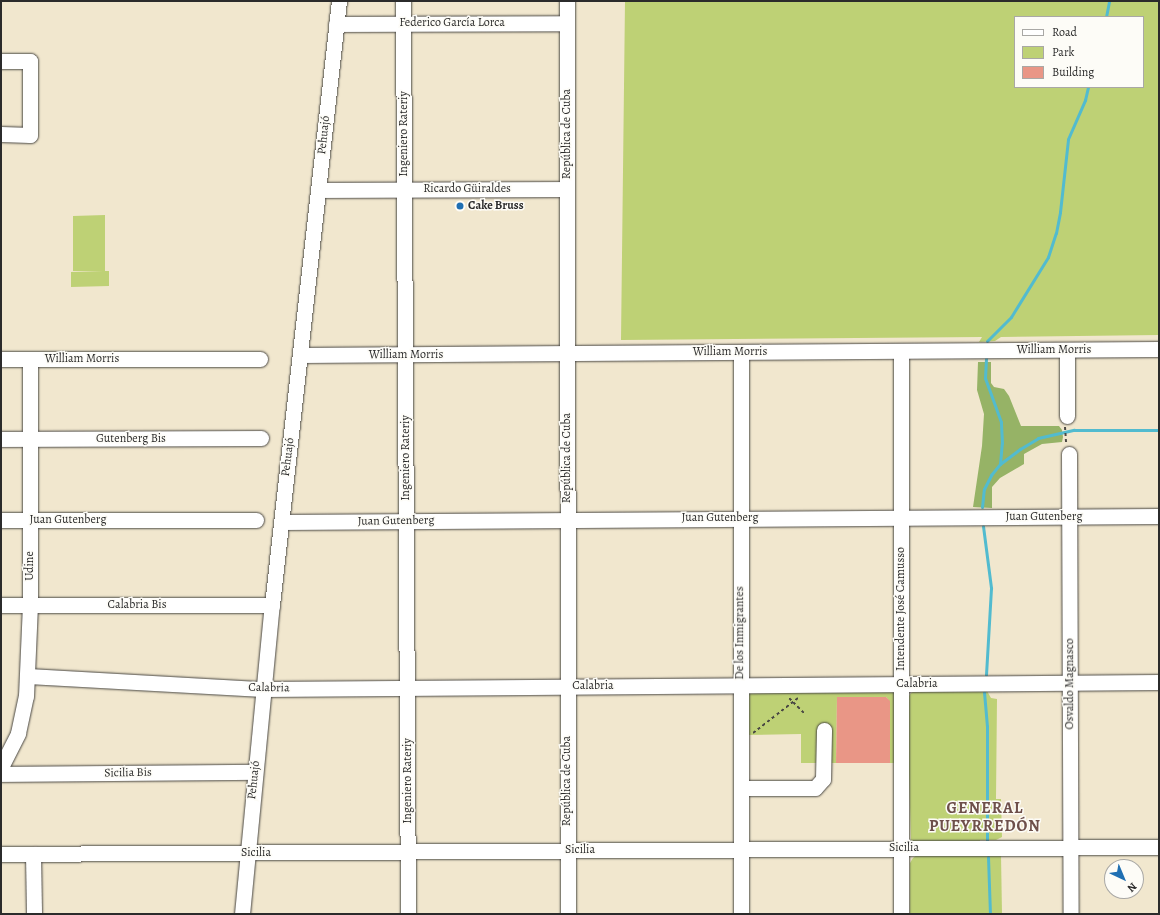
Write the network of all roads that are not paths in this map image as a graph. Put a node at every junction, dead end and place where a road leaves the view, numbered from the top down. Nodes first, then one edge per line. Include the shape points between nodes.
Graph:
1 (339, 1) edge
2 (404, 1) edge
3 (567, 1) edge
4 (404, 23) junction
5 (567, 23) junction
6 (336, 24) junction
7 (1, 60) edge
8 (1, 134) edge
9 (404, 189) junction
10 (567, 189) junction
11 (318, 190) junction
12 (1159, 349) edge
13 (1067, 350) junction
14 (901, 351) junction
15 (741, 352) junction
16 (567, 353) junction
17 (300, 355) junction
18 (405, 355) junction
19 (1, 359) edge
20 (30, 359) junction
21 (260, 359) dead end
22 (1066, 423) road end
23 (261, 438) dead end
24 (1, 439) edge
25 (30, 439) junction
26 (1068, 454) dead end
27 (1159, 516) edge
28 (1069, 517) junction
29 (741, 518) junction
30 (901, 518) junction
31 (1, 520) edge
32 (30, 520) junction
33 (256, 520) dead end
34 (406, 520) junction
35 (567, 520) junction
36 (281, 522) junction
37 (1, 605) edge
38 (30, 605) junction
39 (272, 605) junction
40 (28, 676) junction
41 (1159, 682) edge
42 (1070, 683) junction
43 (901, 684) junction
44 (740, 685) junction
45 (567, 686) junction
46 (408, 688) junction
47 (263, 689) junction
48 (824, 730) dead end
49 (1, 767) edge
50 (255, 772) junction
51 (1, 774) edge
52 (741, 788) junction
53 (1071, 847) junction
54 (1159, 847) edge
55 (901, 848) junction
56 (741, 849) junction
57 (567, 851) junction
58 (408, 852) junction
59 (247, 853) junction
60 (1, 854) edge
61 (33, 854) junction
62 (34, 914) edge
63 (242, 914) edge
64 (408, 914) edge
65 (568, 914) edge
66 (741, 914) edge
67 (901, 914) edge
68 (1071, 914) edge

1 - 6 street, Pehuajó
2 - 4 street, Ingeniero Rateriy
3 - 5 street, República de Cuba
4 - 5 street, Federico García Lorca
4 - 6 street, Federico García Lorca
4 - 9 street, Ingeniero Rateriy
5 - 10 street, República de Cuba
6 - 11 street, Pehuajó
7 - 8 street via 30,61 30,135
9 - 10 street, Ricardo Güiraldes
9 - 11 street, Ricardo Güiraldes
9 - 18 street, Ingeniero Rateriy
10 - 16 street, República de Cuba
11 - 17 street, Pehuajó
12 - 13 street, William Morris
13 - 14 street, William Morris
13 - 22 street
14 - 15 street, William Morris
14 - 30 street, Intendente José Camusso
15 - 16 street, William Morris
15 - 29 street, De los Inmigrantes
16 - 18 street, William Morris
16 - 35 street, República de Cuba
17 - 18 street, William Morris
17 - 36 street, Pehuajó
18 - 34 street, Ingeniero Rateriy
19 - 20 street, William Morris
20 - 21 street, William Morris
20 - 25 street, Udine
23 - 25 street, Gutenberg Bis
24 - 25 street, Gutenberg Bis
25 - 32 street, Udine
26 - 28 street, Osvaldo Magnasco
27 - 28 street, Juan Gutenberg
28 - 30 street, Juan Gutenberg
28 - 42 street, Osvaldo Magnasco
29 - 30 street, Juan Gutenberg
29 - 35 street, Juan Gutenberg
29 - 44 street, De los Inmigrantes
30 - 43 street, Intendente José Camusso
31 - 32 street, Juan Gutenberg
32 - 33 street, Juan Gutenberg
32 - 38 street, Udine
34 - 35 street, Juan Gutenberg
34 - 36 street, Juan Gutenberg
34 - 46 street, Ingeniero Rateriy
35 - 45 street, República de Cuba
36 - 39 street, Pehuajó
37 - 38 street, Calabria Bis
38 - 39 street, Calabria Bis
38 - 40 street, Udine
39 - 47 street, Pehuajó
40 - 47 street, Calabria
40 - 49 street, Udine via 24,714 18,733
41 - 42 street, Calabria
42 - 43 street, Calabria
42 - 53 street, Osvaldo Magnasco
43 - 44 street, Calabria
43 - 55 street, Intendente José Camusso
44 - 45 street, Calabria
44 - 52 street, De los Inmigrantes
45 - 46 street, Calabria
45 - 57 street, República de Cuba
46 - 47 street, Calabria
46 - 58 street, Ingeniero Rateriy
47 - 50 street, Pehuajó
48 - 52 street via 823,779 815,788
50 - 51 street, Sicilia Bis
50 - 59 street, Pehuajó
52 - 56 street, De los Inmigrantes
53 - 54 street, Sicilia
53 - 55 street, Sicilia
53 - 68 street, Osvaldo Magnasco
55 - 56 street, Sicilia
55 - 67 street, Intendente José Camusso
56 - 57 street, Sicilia
56 - 66 street, De los Inmigrantes
57 - 58 street, Sicilia
57 - 65 street, República de Cuba
58 - 59 street, Sicilia
58 - 64 street, Ingeniero Rateriy
59 - 61 street, Sicilia
59 - 63 street, Pehuajó
60 - 61 street, Sicilia
61 - 62 street

